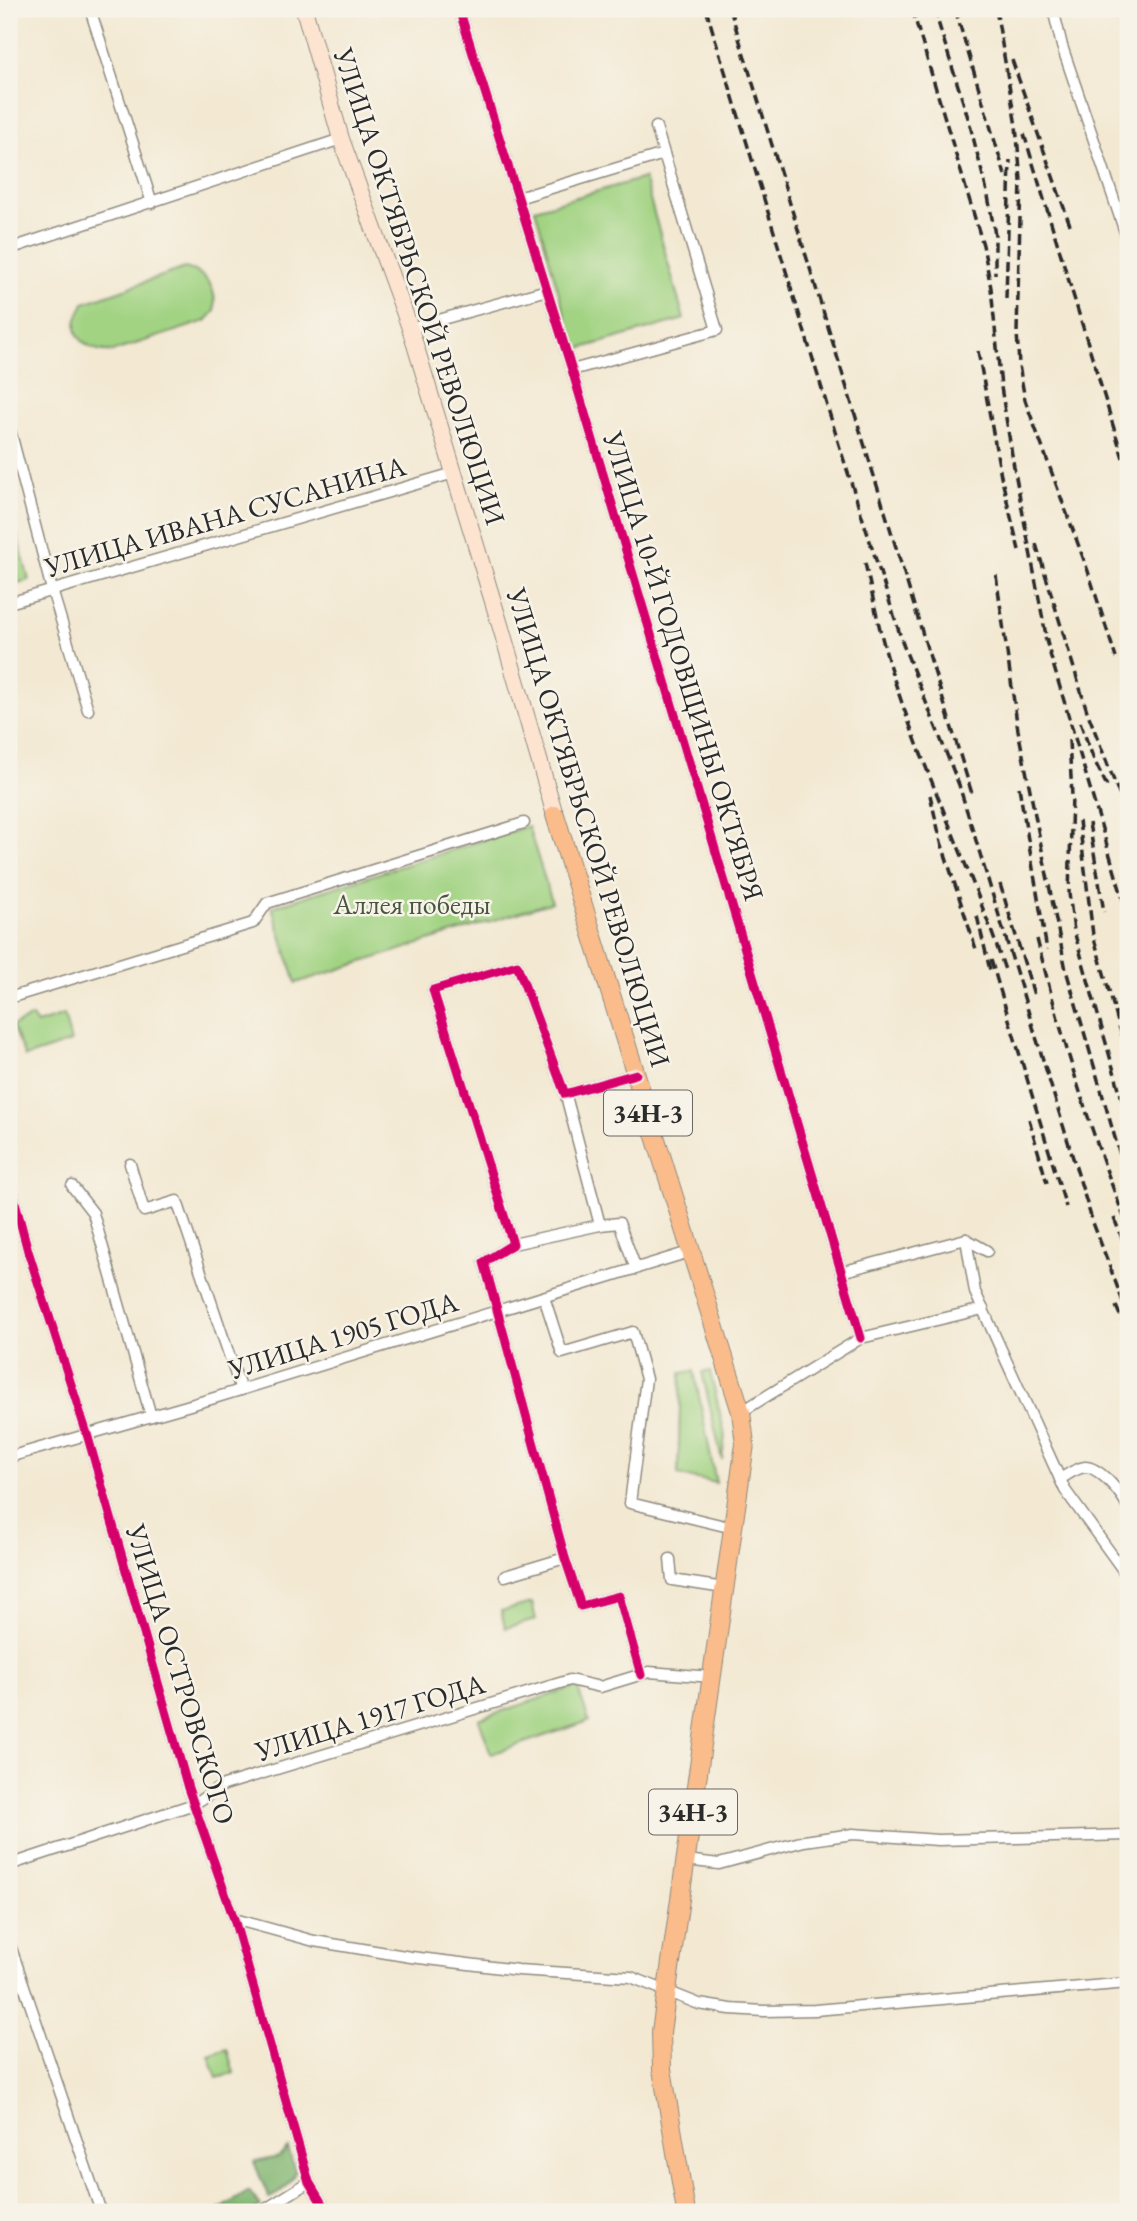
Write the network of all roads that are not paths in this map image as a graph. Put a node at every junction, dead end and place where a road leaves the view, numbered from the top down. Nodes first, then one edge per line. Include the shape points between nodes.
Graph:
1 (90, 9) edge
2 (304, 9) edge
3 (459, 9) edge
4 (1054, 9) edge
5 (656, 127) dead end
6 (341, 139) junction
7 (664, 154) junction
8 (517, 198) junction
9 (152, 203) junction
10 (1128, 241) edge
11 (9, 249) edge
12 (547, 290) junction
13 (410, 328) junction
14 (572, 370) junction
15 (9, 426) edge
16 (454, 473) junction
17 (52, 590) junction
18 (9, 603) edge
19 (88, 710) dead end
20 (555, 815) joint
21 (524, 823) dead end
22 (9, 998) edge
23 (636, 1074) junction
24 (565, 1092) junction
25 (130, 1164) dead end
26 (9, 1179) edge
27 (72, 1186) dead end
28 (600, 1225) junction
29 (966, 1239) junction
30 (513, 1244) junction
31 (987, 1251) dead end
32 (689, 1252) junction
33 (636, 1269) junction
34 (841, 1272) junction
35 (544, 1297) junction
36 (983, 1309) junction
37 (497, 1311) junction
38 (861, 1339) junction
39 (241, 1390) junction
40 (741, 1412) junction
41 (151, 1416) junction
42 (86, 1434) junction
43 (9, 1457) edge
44 (1060, 1479) junction
45 (1128, 1507) edge
46 (733, 1528) junction
47 (565, 1558) junction
48 (670, 1559) dead end
49 (505, 1576) dead end
50 (1128, 1577) edge
51 (724, 1588) junction
52 (641, 1675) junction
53 (712, 1677) junction
54 (194, 1804) junction
55 (1128, 1835) edge
56 (686, 1860) junction
57 (9, 1865) edge
58 (234, 1919) junction
59 (9, 1942) edge
60 (1128, 1983) edge
61 (667, 1990) junction
62 (309, 2182) junction
63 (101, 2212) edge
64 (261, 2212) edge
65 (327, 2212) edge
66 (686, 2212) edge

1 - 9 street
2 - 6 street, УЛИЦА ОКТЯБРЬСКОЙ РЕВОЛЮЦИИ / 34Н-3
3 - 8 street, УЛИЦА 10-Й ГОДОВЩИНЫ ОКТЯБРЯ
4 - 10 street via 1062,46
5 - 7 street
6 - 9 street
6 - 13 street, УЛИЦА ОКТЯБРЬСКОЙ РЕВОЛЮЦИИ / 34Н-3
7 - 8 street
7 - 14 street via 717,331
8 - 12 street, УЛИЦА 10-Й ГОДОВЩИНЫ ОКТЯБРЯ
9 - 11 street
12 - 13 street
12 - 14 street, УЛИЦА 10-Й ГОДОВЩИНЫ ОКТЯБРЯ
13 - 16 street, УЛИЦА ОКТЯБРЬСКОЙ РЕВОЛЮЦИИ / 34Н-3
14 - 34 street, УЛИЦА 10-Й ГОДОВЩИНЫ ОКТЯБРЯ
15 - 17 street
16 - 17 street, УЛИЦА ИВАНА СУСАНИНА
16 - 20 street, УЛИЦА ОКТЯБРЬСКОЙ РЕВОЛЮЦИИ / 34Н-3
17 - 18 street, УЛИЦА ИВАНА СУСАНИНА
17 - 19 street
20 - 23 main road, УЛИЦА ОКТЯБРЬСКОЙ РЕВОЛЮЦИИ / 34Н-3
21 - 22 street via 267,902 253,923
23 - 24 street
23 - 32 main road, УЛИЦА ОКТЯБРЬСКОЙ РЕВОЛЮЦИИ / 34Н-3
24 - 28 street
24 - 30 street via 517,965 433,990
25 - 39 street via 144,1210 177,1201
26 - 42 street, УЛИЦА ОСТРОВСКОГО
27 - 41 street via 93,1213
28 - 30 street
28 - 33 street via 619,1223
29 - 31 street
29 - 34 street
29 - 36 street via 975,1292
30 - 37 street via 484,1262
32 - 33 street, УЛИЦА 1905 ГОДА
32 - 40 main road, УЛИЦА ОКТЯБРЬСКОЙ РЕВОЛЮЦИИ / 34Н-3
33 - 35 street, УЛИЦА 1905 ГОДА
34 - 38 street, УЛИЦА 10-Й ГОДОВЩИНЫ ОКТЯБРЯ
35 - 37 street, УЛИЦА 1905 ГОДА
35 - 46 street via 562,1353 633,1332 646,1379 630,1503
36 - 38 street
36 - 44 street
37 - 39 street, УЛИЦА 1905 ГОДА
37 - 47 street
38 - 40 street
39 - 41 street, УЛИЦА 1905 ГОДА
40 - 46 main road, УЛИЦА ОКТЯБРЬСКОЙ РЕВОЛЮЦИИ / 34Н-3 via 745,1444
41 - 42 street, УЛИЦА 1905 ГОДА
42 - 43 street, УЛИЦА 1905 ГОДА
42 - 54 street, УЛИЦА ОСТРОВСКОГО
44 - 45 street via 1082,1467 1094,1468
44 - 50 street
46 - 51 main road, УЛИЦА ОКТЯБРЬСКОЙ РЕВОЛЮЦИИ / 34Н-3
47 - 49 street
47 - 52 street via 581,1606 619,1596
48 - 51 street via 672,1580
51 - 53 main road, УЛИЦА ОКТЯБРЬСКОЙ РЕВОЛЮЦИИ / 34Н-3
52 - 53 street, УЛИЦА 1917 ГОДА
52 - 54 street, УЛИЦА 1917 ГОДА via 600,1687 570,1679 224,1785
53 - 56 main road, УЛИЦА ОКТЯБРЬСКОЙ РЕВОЛЮЦИИ / 34Н-3
54 - 57 street, УЛИЦА 1917 ГОДА
54 - 58 street, УЛИЦА ОСТРОВСКОГО
55 - 56 street via 938,1840 853,1834 804,1841 719,1864
56 - 61 main road, УЛИЦА ОКТЯБРЬСКОЙ РЕВОЛЮЦИИ / 34Н-3
58 - 61 street via 314,1941 399,1955 518,1970 631,1977
58 - 62 street, УЛИЦА ОСТРОВСКОГО
59 - 63 street
60 - 61 street via 764,2011 699,2004
61 - 66 main road, УЛИЦА ОКТЯБРЬСКОЙ РЕВОЛЮЦИИ / 34Н-3 via 662,2069
62 - 64 street
62 - 65 street, УЛИЦА ОСТРОВСКОГО

